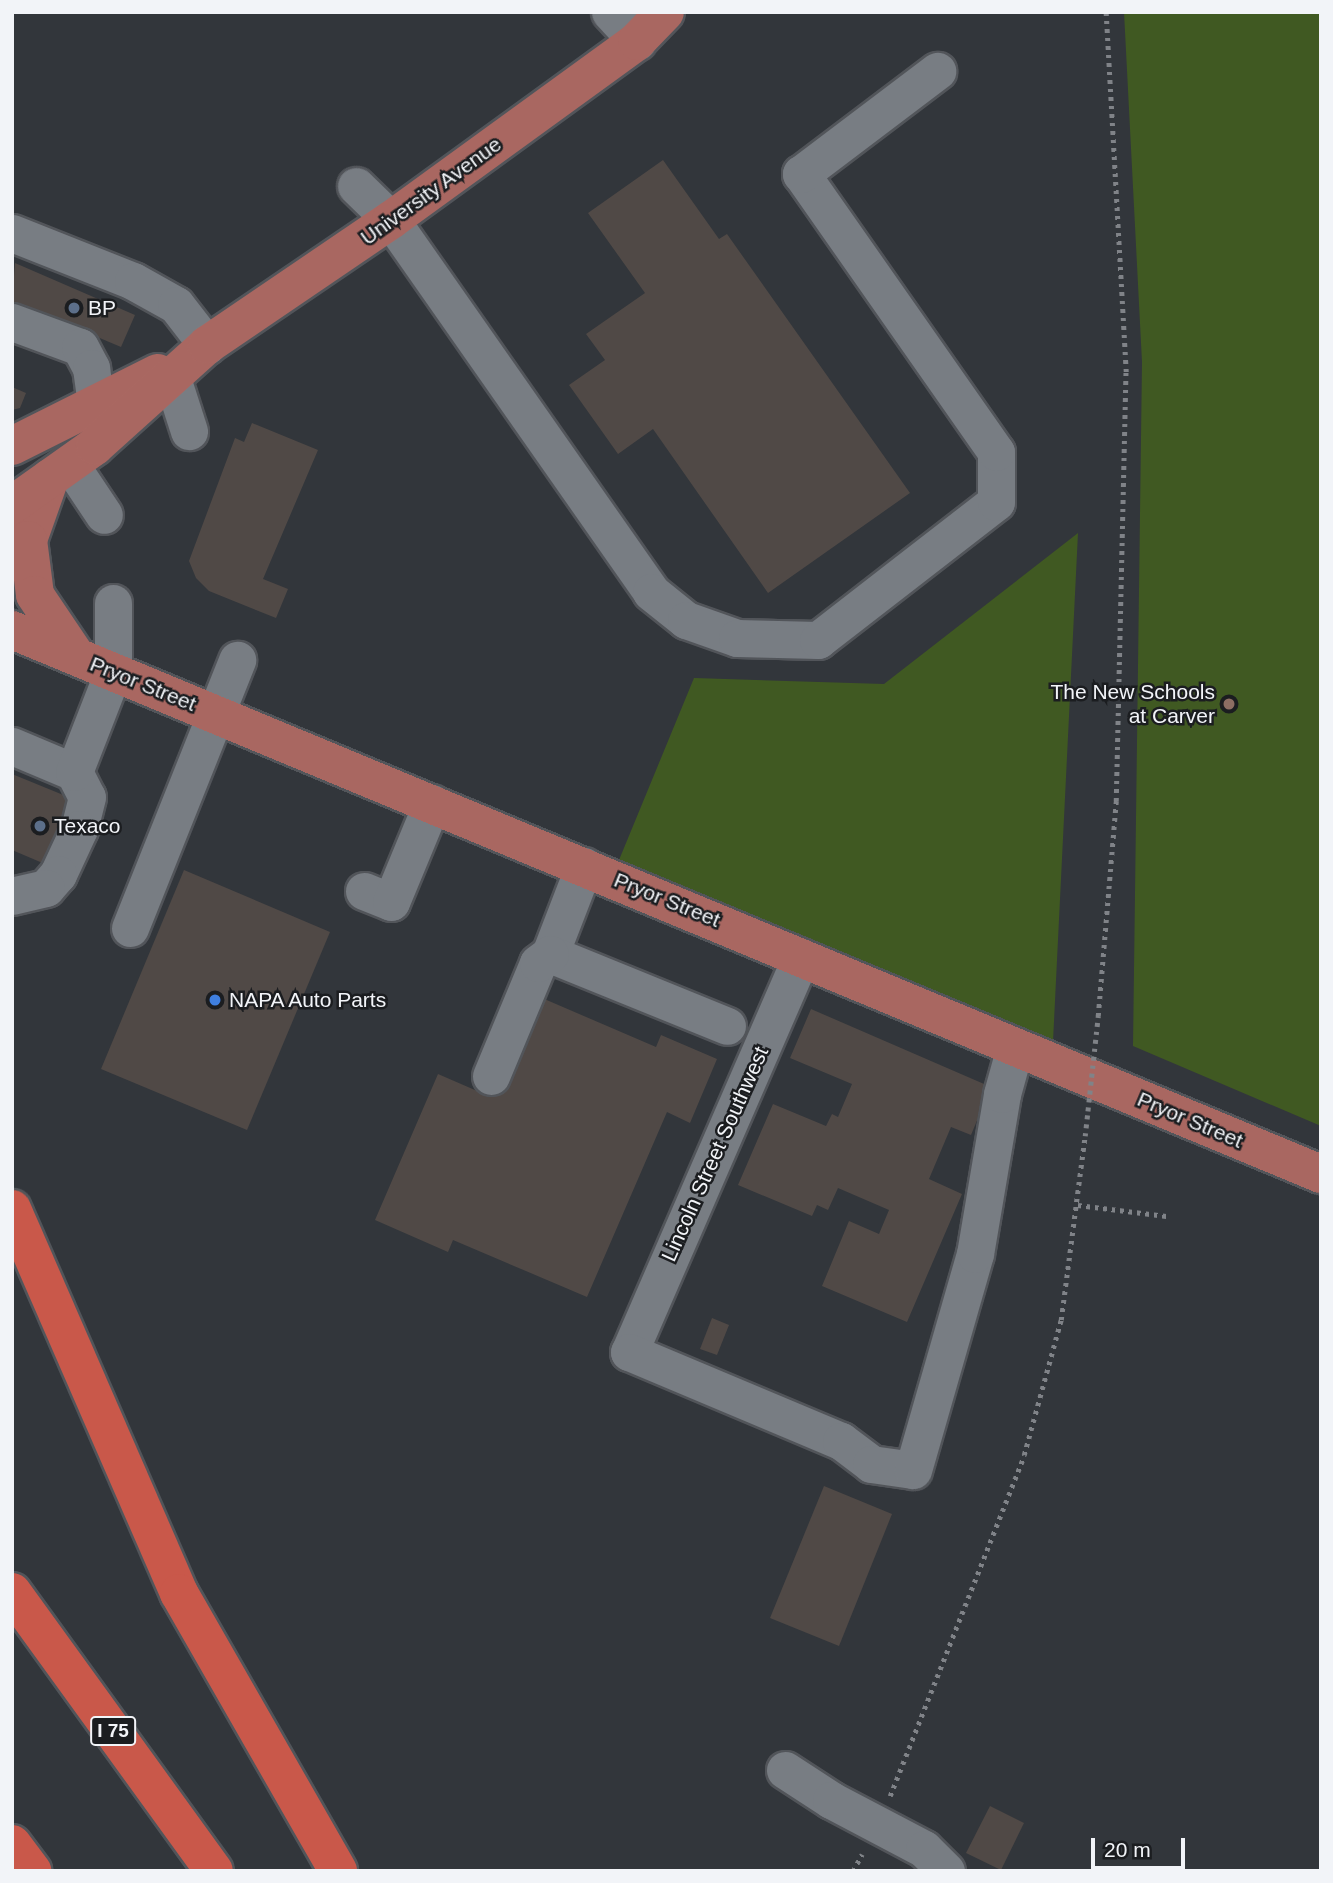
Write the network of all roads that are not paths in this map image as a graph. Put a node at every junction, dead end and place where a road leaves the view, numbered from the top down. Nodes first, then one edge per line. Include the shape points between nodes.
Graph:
1 (610, 12) edge
2 (665, 12) edge
3 (637, 41) junction
4 (937, 71) dead end
5 (356, 186) dead end
6 (391, 220) junction
7 (12, 233) edge
8 (12, 322) edge
9 (189, 360) junction
10 (96, 402) junction
11 (189, 431) dead end
12 (12, 446) edge
13 (60, 471) junction
14 (12, 505) edge
15 (104, 515) dead end
16 (113, 603) dead end
17 (12, 630) edge
18 (76, 656) junction
19 (237, 660) dead end
20 (113, 672) junction
21 (215, 714) junction
22 (12, 746) edge
23 (74, 772) junction
24 (432, 803) junction
25 (584, 866) junction
26 (364, 891) dead end
27 (12, 895) edge
28 (130, 928) dead end
29 (550, 954) junction
30 (801, 957) junction
31 (727, 1026) dead end
32 (1015, 1047) junction
33 (491, 1076) dead end
34 (1321, 1174) edge
35 (12, 1209) edge
36 (12, 1592) edge
37 (785, 1770) dead end
38 (12, 1844) edge
39 (32, 1871) edge
40 (214, 1871) edge
41 (338, 1871) edge
42 (946, 1871) edge

1 - 3 street
2 - 3 main road, University Avenue
3 - 6 main road, University Avenue
4 - 6 street via 801,174 996,452 996,502 818,640 737,638 686,620 651,592
5 - 6 street
6 - 9 main road, University Avenue
7 - 9 street via 133,281 176,305
8 - 10 street via 80,347 91,368
9 - 10 main road, University Avenue
9 - 11 street
9 - 13 main road, University Avenue
10 - 12 main road, University Avenue
13 - 14 main road, University Avenue
13 - 15 street
13 - 18 main road via 28,540 36,595
16 - 20 street
17 - 18 main road, Pryor Street
18 - 20 main road, Pryor Street
19 - 21 street
20 - 21 main road, Pryor Street
20 - 23 street
21 - 24 main road, Pryor Street
21 - 28 street via 187,822
22 - 23 street
23 - 27 street via 87,797 79,829 58,874 46,888
24 - 25 main road, Pryor Street
24 - 26 street via 391,902
25 - 29 street
25 - 30 main road, Pryor Street
29 - 31 street
29 - 33 street via 538,963
30 - 32 main road, Pryor Street
30 - 32 street, Lincoln Street Southwest via 629,1352 841,1441 871,1464 913,1470 975,1254 1002,1094
32 - 34 main road, Pryor Street
35 - 41 highway via 180,1593
36 - 40 highway, I 75
37 - 42 street via 925,1849
38 - 39 highway

